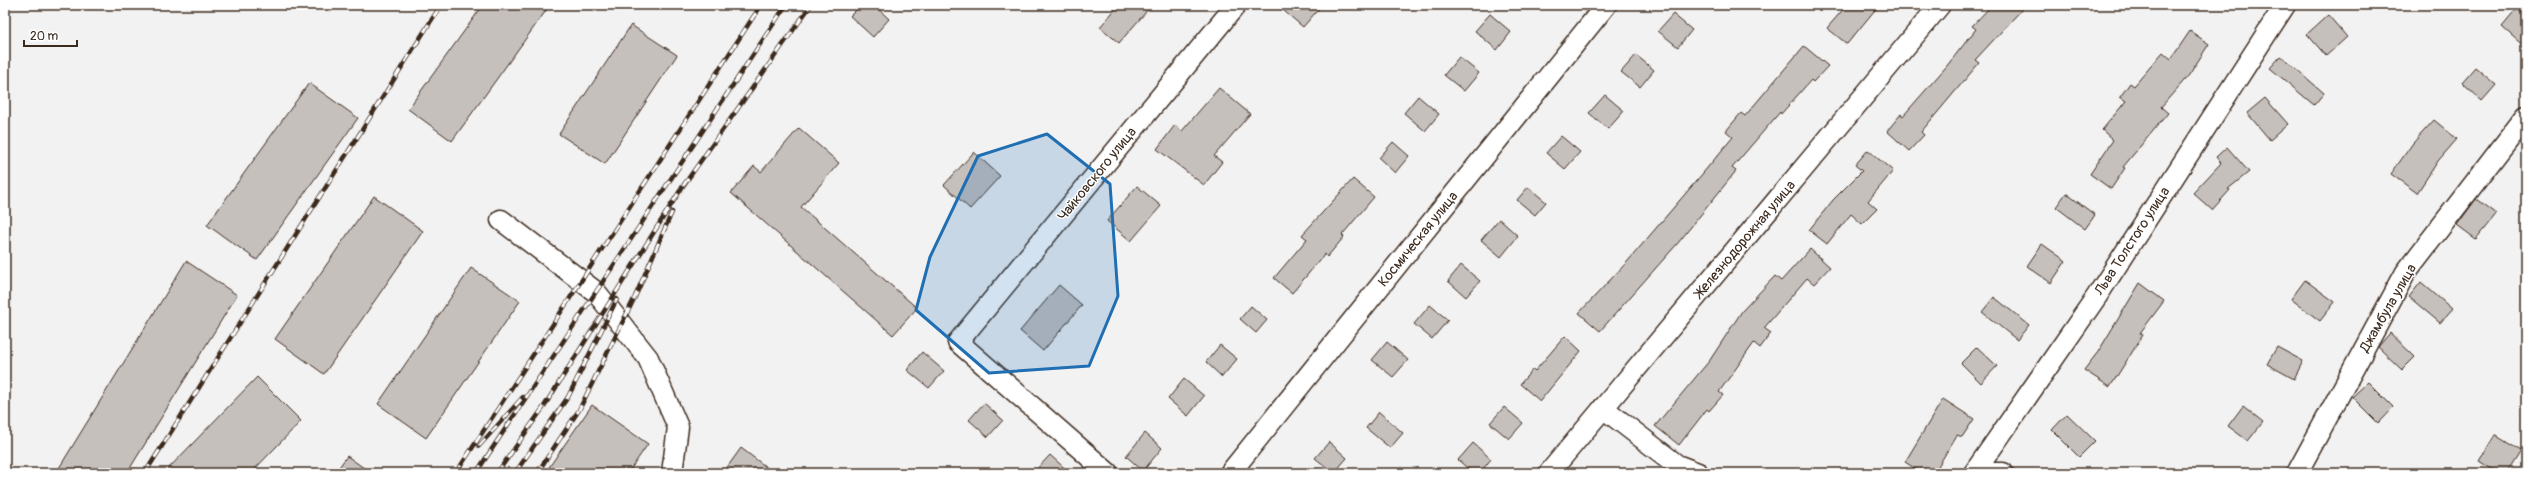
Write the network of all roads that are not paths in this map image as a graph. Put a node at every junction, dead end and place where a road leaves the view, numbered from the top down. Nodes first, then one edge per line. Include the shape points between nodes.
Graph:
1 (1236, 5) edge
2 (1606, 5) edge
3 (1940, 5) edge
4 (2285, 5) edge
5 (2526, 116) edge
6 (501, 220) dead end
7 (1604, 408) junction
8 (672, 473) edge
9 (1108, 473) edge
10 (1230, 473) edge
11 (1549, 473) edge
12 (1698, 473) edge
13 (1974, 473) edge
14 (1983, 473) edge
15 (2003, 473) edge
16 (2297, 473) edge

1 - 9 street, Чайковского улица via 958,342
2 - 10 street, Космическая улица
3 - 7 street, Железнодорожная улица
4 - 13 street, Льва Толстого улица via 2097,296
5 - 16 street, Джамбула улица via 2406,272
6 - 8 street via 596,292 648,358 678,427
7 - 11 street, Железнодорожная улица
7 - 12 street via 1678,466
14 - 15 street

